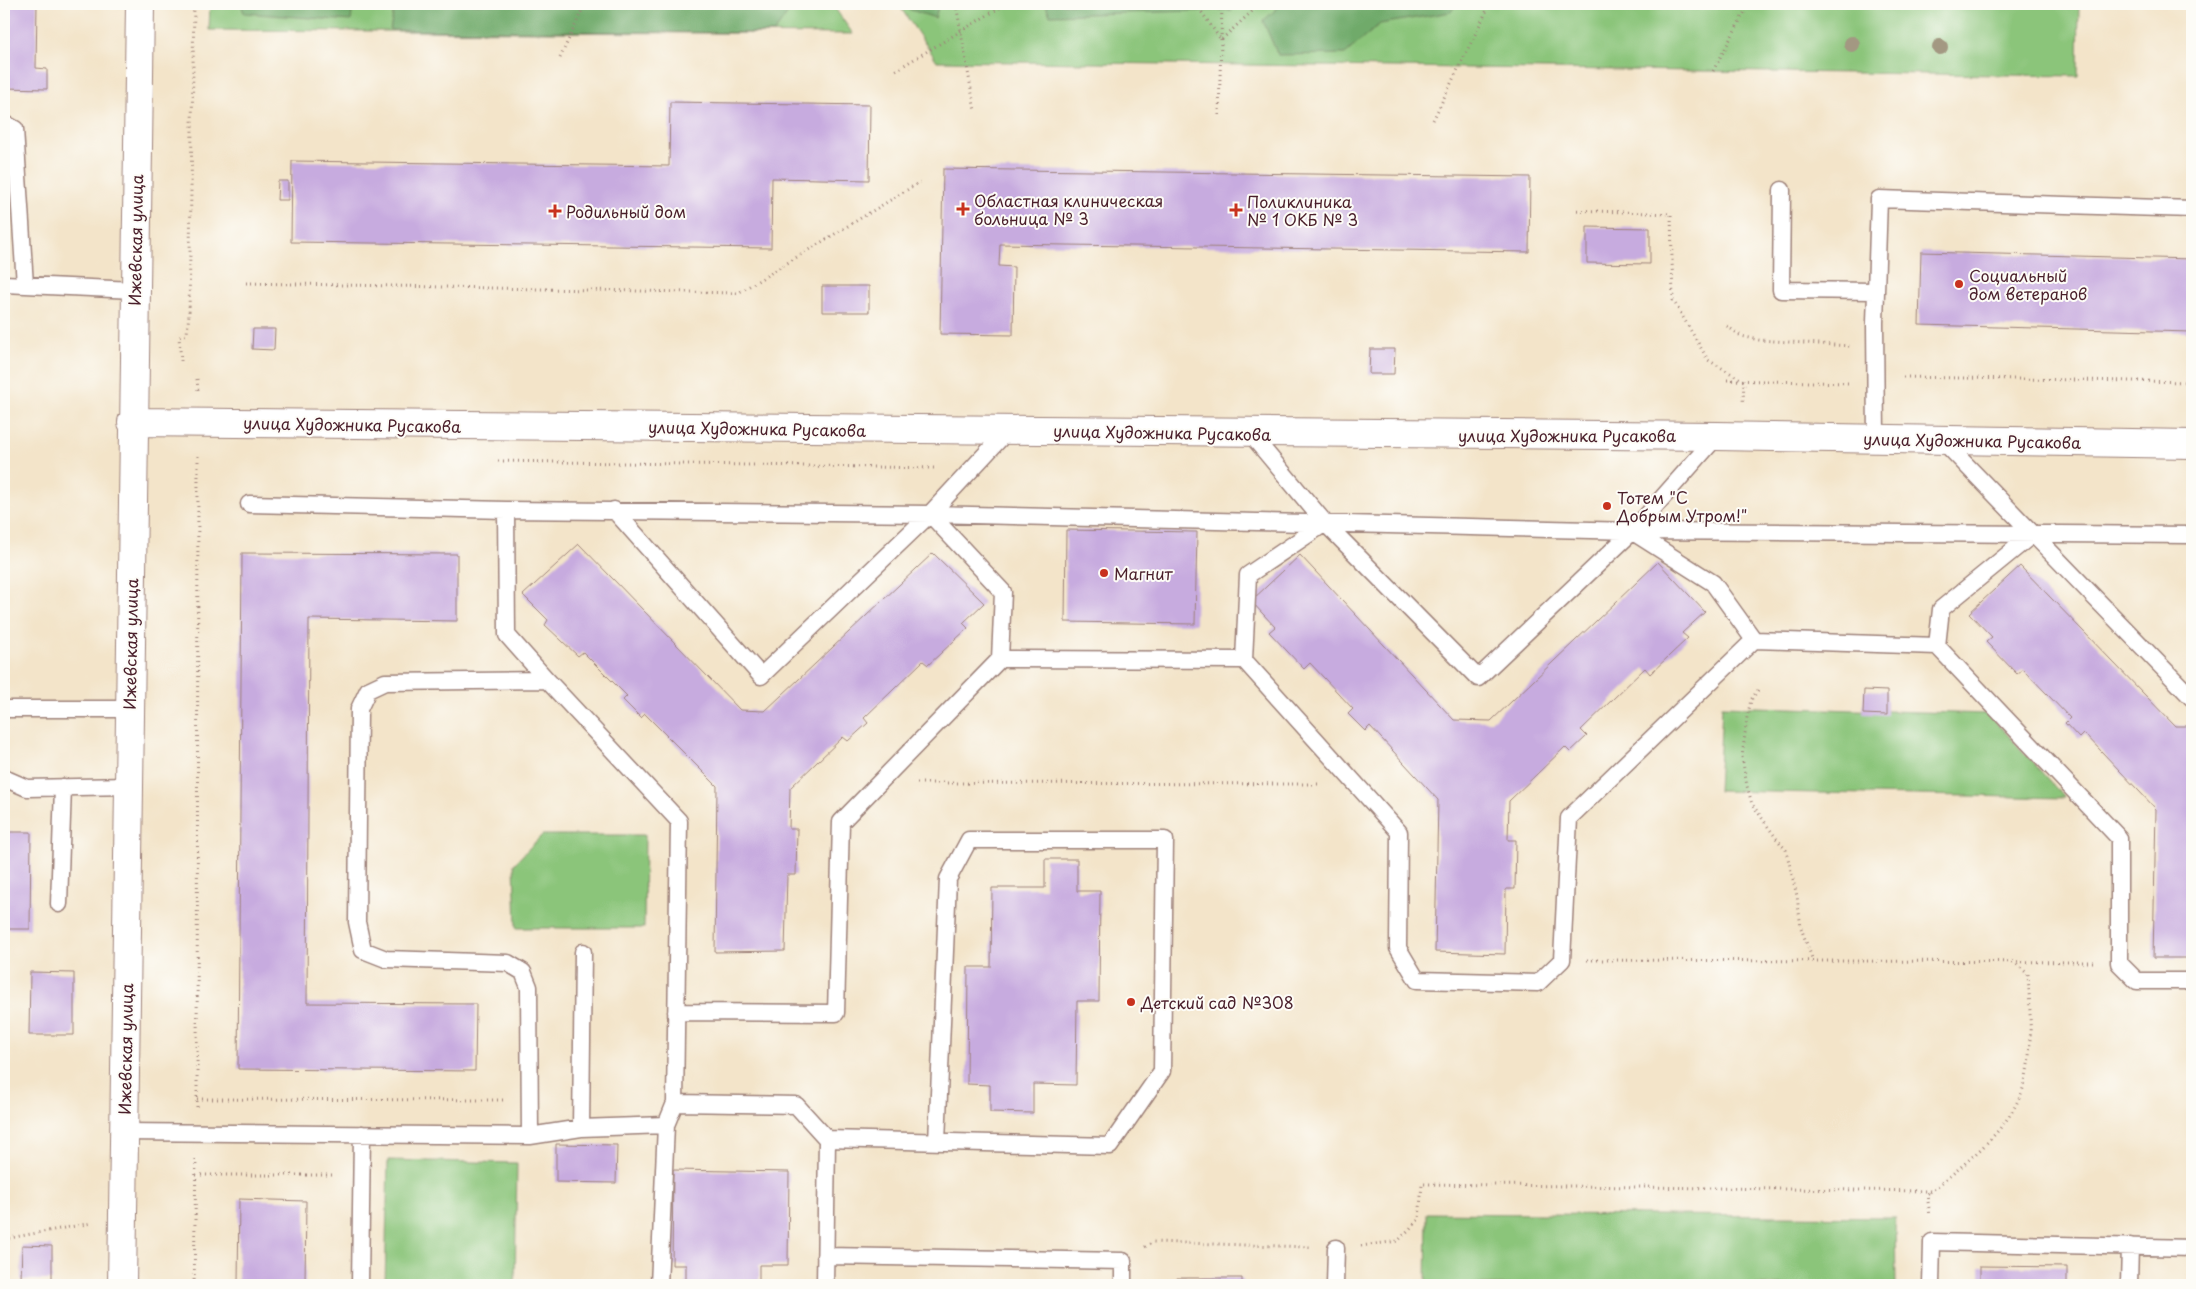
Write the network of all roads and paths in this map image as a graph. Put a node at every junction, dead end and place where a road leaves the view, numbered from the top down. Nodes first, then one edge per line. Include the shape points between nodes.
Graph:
1 (140, 4) edge
2 (194, 4) edge
3 (585, 4) edge
4 (956, 4) edge
5 (1006, 4) edge
6 (1196, 4) edge
7 (1222, 4) edge
8 (1260, 4) edge
9 (1490, 4) edge
10 (1749, 4) edge
11 (961, 31) junction
12 (1221, 40) junction
13 (560, 58) dead end
14 (896, 70) dead end
15 (1713, 71) dead end
16 (975, 111) dead end
17 (1219, 116) dead end
18 (1433, 120) dead end
19 (4, 123) edge
20 (920, 182) dead end
21 (1782, 190) dead end
22 (2192, 209) edge
23 (1572, 210) dead end
24 (246, 283) dead end
25 (4, 284) edge
26 (25, 285) junction
27 (134, 290) junction
28 (1876, 291) junction
29 (1727, 326) dead end
30 (1875, 345) junction
31 (181, 361) dead end
32 (1895, 377) dead end
33 (197, 379) dead end
34 (1727, 380) dead end
35 (1744, 381) junction
36 (2192, 382) edge
37 (1876, 384) junction
38 (132, 422) junction
39 (198, 422) junction
40 (1008, 430) junction
41 (1249, 432) junction
42 (1729, 437) junction
43 (1876, 439) junction
44 (1942, 440) junction
45 (2192, 444) edge
46 (198, 456) junction
47 (208, 456) dead end
48 (496, 460) dead end
49 (972, 468) junction
50 (249, 504) dead end
51 (506, 510) junction
52 (614, 510) junction
53 (930, 514) junction
54 (1325, 523) junction
55 (1633, 531) junction
56 (2033, 534) junction
57 (2192, 535) edge
58 (1754, 640) junction
59 (1937, 646) junction
60 (1000, 660) junction
61 (1244, 660) junction
62 (548, 680) junction
63 (1758, 690) dead end
64 (2192, 698) edge
65 (4, 709) edge
66 (129, 709) junction
67 (4, 778) edge
68 (879, 783) junction
69 (1356, 784) junction
70 (129, 786) junction
71 (63, 787) junction
72 (59, 904) dead end
73 (583, 952) dead end
74 (1562, 960) junction
75 (1813, 961) junction
76 (2014, 962) junction
77 (2120, 962) junction
78 (2192, 981) edge
79 (676, 1012) junction
80 (197, 1099) junction
81 (530, 1100) junction
82 (675, 1103) junction
83 (666, 1125) junction
84 (582, 1128) junction
85 (124, 1132) junction
86 (197, 1133) junction
87 (362, 1134) junction
88 (530, 1136) junction
89 (827, 1139) junction
90 (937, 1142) junction
91 (196, 1175) junction
92 (362, 1175) junction
93 (1928, 1194) junction
94 (122, 1221) junction
95 (4, 1239) edge
96 (1932, 1242) junction
97 (2130, 1246) junction
98 (1336, 1248) junction
99 (2192, 1248) edge
100 (825, 1256) junction
101 (1123, 1261) junction
102 (122, 1285) edge
103 (194, 1285) edge
104 (360, 1285) edge
105 (659, 1285) edge
106 (825, 1285) edge
107 (1123, 1285) edge
108 (1335, 1285) edge
109 (1931, 1285) edge
110 (2129, 1285) edge

1 - 27 street, Ижевская улица
2 - 31 path via 189,314 187,334 179,337
3 - 13 path
4 - 11 path
5 - 11 path
6 - 12 path
7 - 12 path
8 - 12 path
9 - 18 path
10 - 15 path
11 - 14 path
11 - 16 path
12 - 17 path
19 - 26 lane via 14,129
20 - 24 path via 738,294
21 - 28 lane via 1781,290
22 - 28 lane via 1879,199
23 - 35 path via 1671,214 1673,300 1708,360
25 - 26 lane
26 - 27 lane
27 - 38 street, Ижевская улица
28 - 30 lane
29 - 30 path via 1741,336 1759,340 1827,346
30 - 37 lane
32 - 36 path
33 - 39 path
34 - 35 path
35 - 37 path
35 - 42 path
37 - 43 lane
38 - 39 street, улица Художника Русакова
38 - 66 street, Ижевская улица
39 - 40 street, улица Художника Русакова
39 - 46 path
40 - 41 street, улица Художника Русакова
40 - 49 lane
41 - 42 street, улица Художника Русакова
41 - 54 lane
42 - 43 street, улица Художника Русакова
42 - 55 lane
43 - 44 street, улица Художника Русакова
44 - 45 street, улица Художника Русакова
44 - 56 lane
46 - 47 path
46 - 80 path
48 - 49 path
49 - 53 lane
50 - 51 lane
51 - 52 lane
51 - 62 lane via 507,635
52 - 53 lane
52 - 53 lane via 761,676
53 - 54 lane
53 - 60 lane via 1003,592
54 - 55 lane
54 - 55 lane via 1478,678
54 - 61 lane via 1248,574
55 - 56 lane
55 - 58 lane via 1713,583
56 - 57 lane
56 - 59 lane via 1941,609
56 - 64 lane
58 - 59 lane
58 - 74 lane via 1569,818
59 - 77 lane via 2119,838
60 - 61 lane
60 - 68 lane
61 - 69 lane
62 - 79 lane via 679,821
62 - 81 lane via 385,682 368,690 359,709 357,922 363,950 386,959 508,963 523,972 529,987
63 - 75 path via 1751,700 1742,757 1747,786 1752,804 1786,850 1802,928
65 - 66 lane
66 - 70 street, Ижевская улица
67 - 71 lane via 27,788
68 - 69 path
68 - 79 lane via 841,822 836,1013
69 - 74 lane via 1399,832 1398,948 1418,980 1538,983
70 - 71 lane
70 - 85 street, Ижевская улица
71 - 72 lane
73 - 84 lane
74 - 75 path
75 - 76 path
76 - 77 path
76 - 93 path via 2028,974 2029,1058 2025,1083 2009,1116 1976,1154
77 - 78 lane via 2137,981
79 - 82 lane
80 - 81 path
80 - 86 path
81 - 88 lane
82 - 83 lane
82 - 89 lane via 796,1106
83 - 84 lane
83 - 105 lane
84 - 88 lane
85 - 86 lane
85 - 94 street, Ижевская улица
86 - 87 lane
86 - 91 path
87 - 88 lane
87 - 92 lane
89 - 90 lane
89 - 100 lane
90 - 90 lane via 1110,1146 1162,1070 1165,840 969,840 948,879
91 - 92 path
91 - 103 path
92 - 104 lane
93 - 96 path
93 - 98 path via 1931,1191 1422,1184 1419,1219 1398,1241
94 - 95 path via 97,1222
94 - 102 street, Ижевская улица
96 - 97 lane
96 - 109 lane
97 - 99 lane
97 - 110 lane
98 - 101 path via 1153,1242
98 - 108 lane
100 - 101 lane
100 - 106 lane
101 - 107 lane

